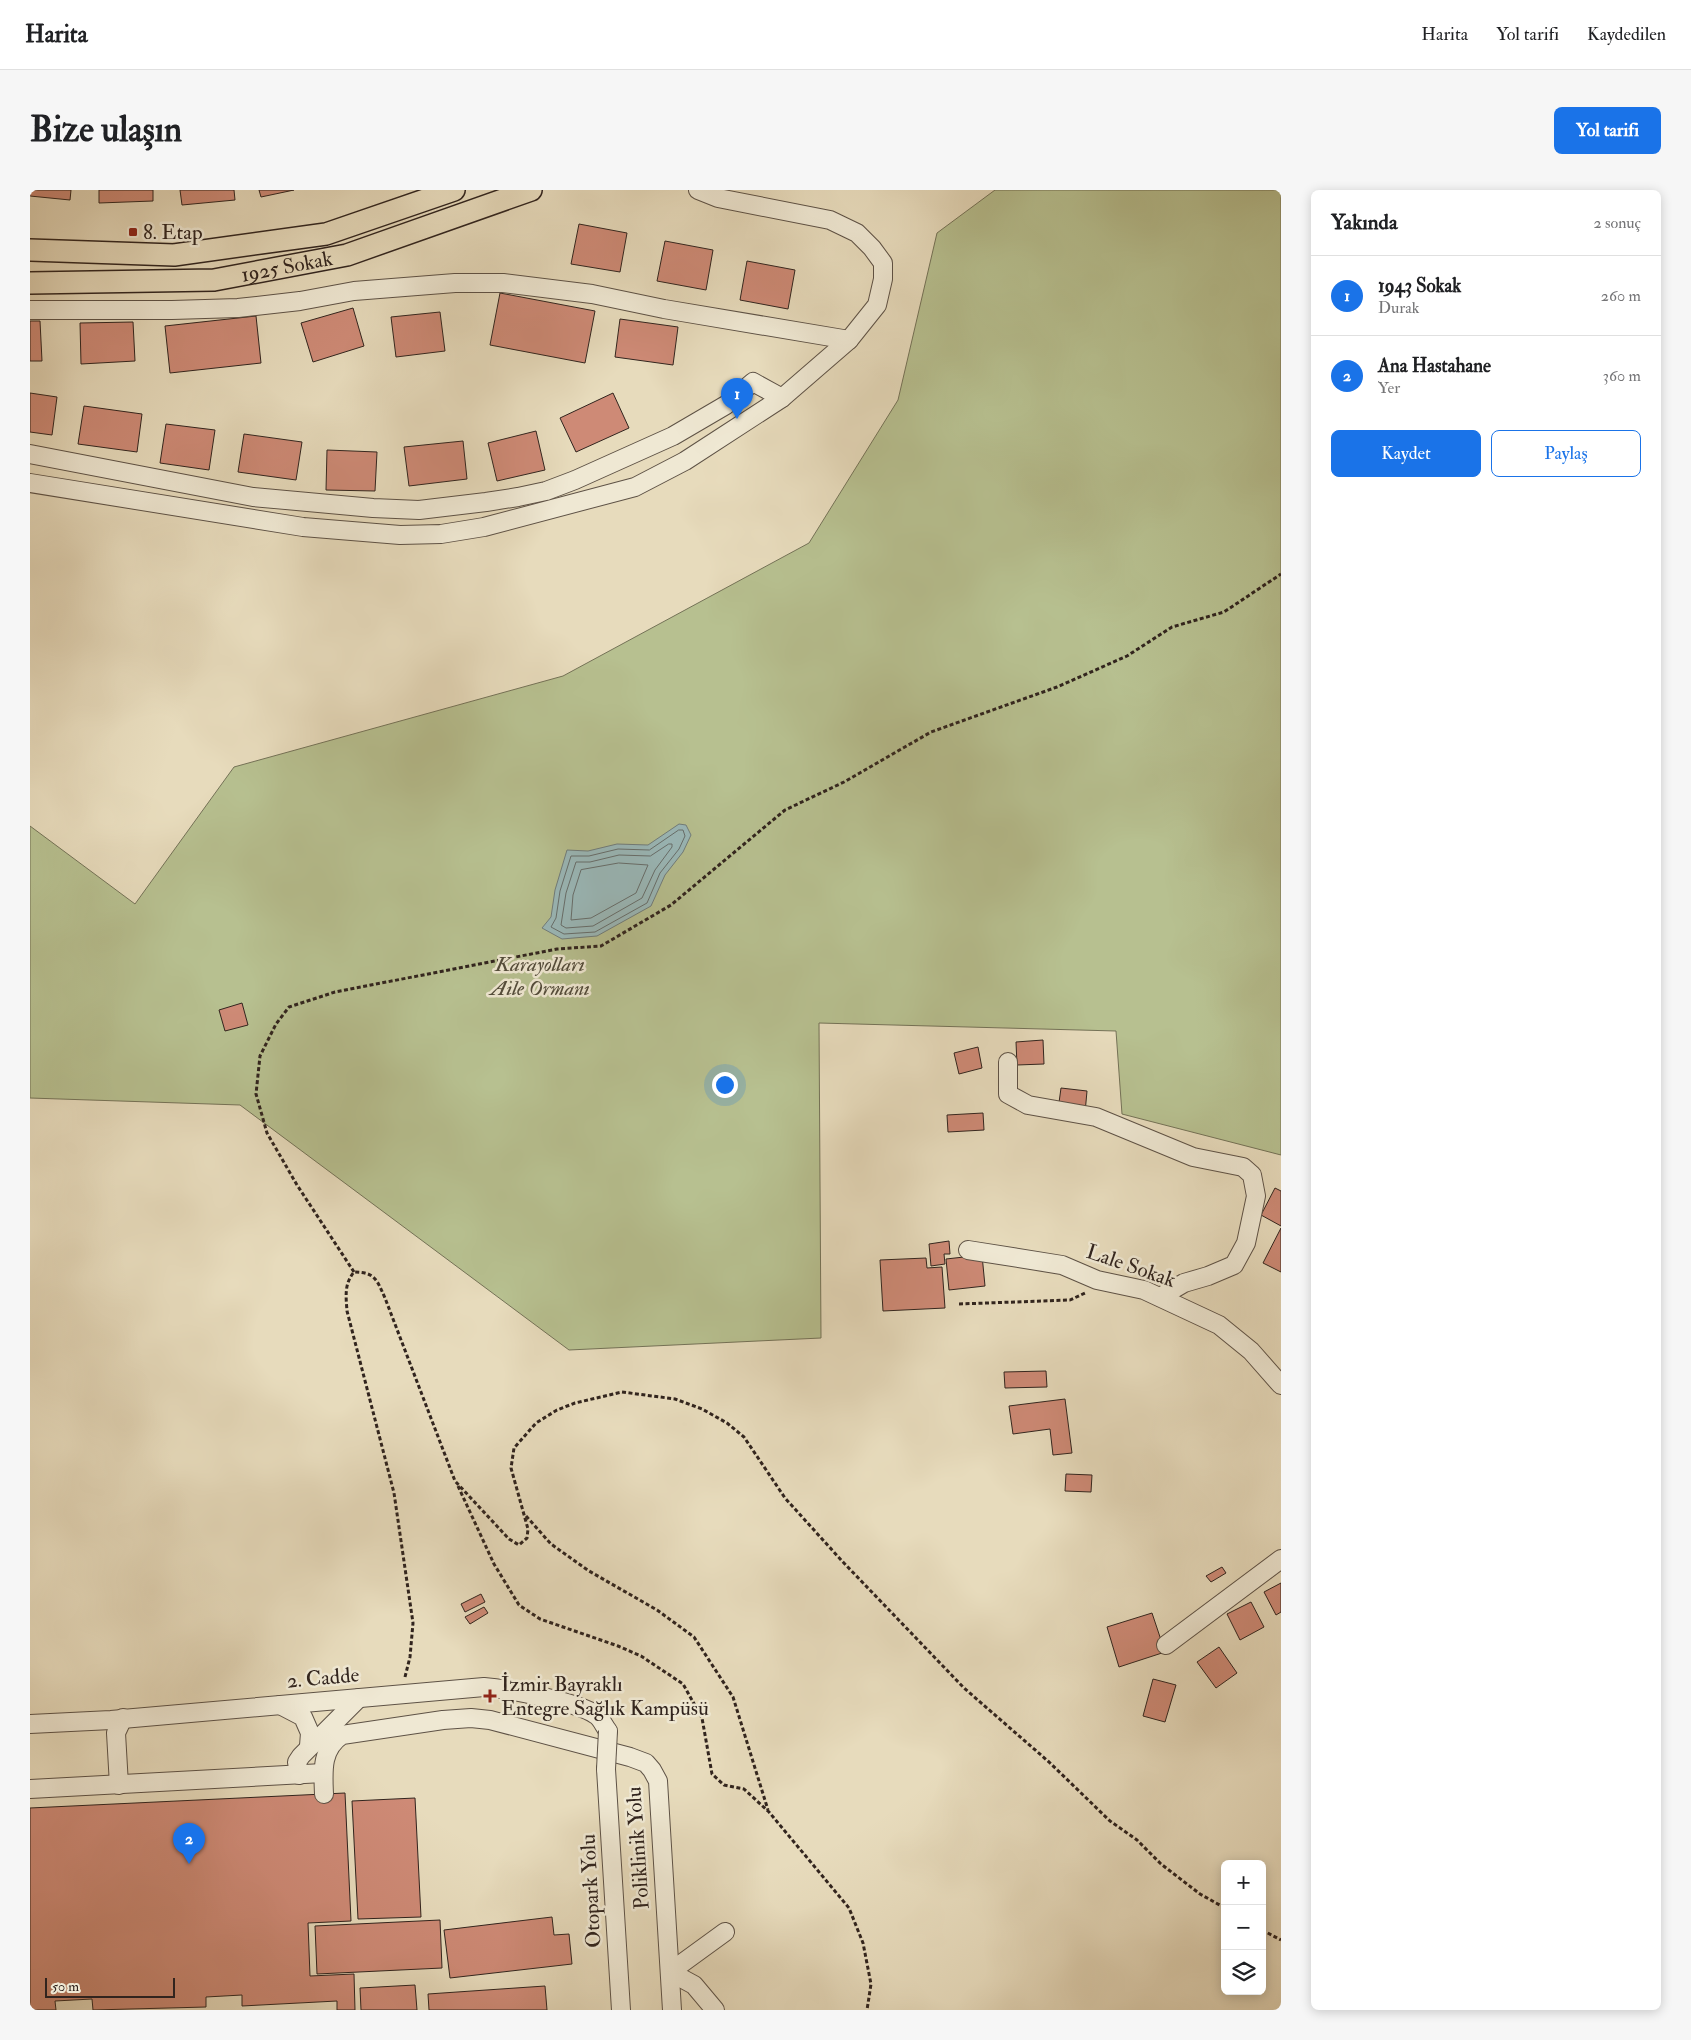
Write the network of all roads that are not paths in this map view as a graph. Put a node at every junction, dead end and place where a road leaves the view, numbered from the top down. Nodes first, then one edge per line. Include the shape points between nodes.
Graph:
1 (454, 190) edge
2 (532, 190) edge
3 (698, 190) edge
4 (30, 250) edge
5 (30, 283) edge
6 (30, 310) edge
7 (849, 340) junction
8 (782, 398) junction
9 (30, 454) edge
10 (30, 483) edge
11 (1008, 1062) dead end
12 (968, 1250) dead end
13 (1160, 1297) junction
14 (1281, 1385) edge
15 (1281, 1559) edge
16 (1166, 1645) dead end
17 (359, 1698) junction
18 (280, 1705) junction
19 (124, 1718) junction
20 (30, 1724) edge
21 (608, 1731) joint
22 (309, 1746) junction
23 (323, 1773) junction
24 (299, 1775) junction
25 (119, 1784) junction
26 (30, 1789) edge
27 (324, 1794) dead end
28 (725, 1932) dead end
29 (670, 1972) junction
30 (621, 2010) edge
31 (672, 2010) edge
32 (715, 2010) edge

1 - 4 main road, 1925 Sokak via 326,234 174,256
2 - 5 main road, 1925 Sokak via 347,255 214,280
3 - 7 street via 718,198 830,220 857,233 883,263 883,279 877,305
6 - 7 street via 238,308 354,291 455,283 502,283 592,294
7 - 8 street
8 - 9 street via 753,382 726,405 673,436 546,491 419,510 253,497
8 - 10 street via 685,461 635,487 484,528 441,534 400,535 303,528
11 - 13 street via 1008,1094 1028,1105 1096,1117 1193,1157 1244,1166 1252,1175 1256,1196 1246,1243 1234,1265 1184,1283
12 - 13 street, Lale Sokak via 1062,1265 1097,1280 1144,1290
13 - 14 street, Lale Sokak via 1219,1325 1252,1351
15 - 16 street
17 - 18 street, 2. Cadde
17 - 21 street, 2. Cadde via 484,1687 506,1689 581,1708 597,1715
17 - 22 street
18 - 19 street, 2. Cadde
18 - 22 street via 303,1717 310,1734
19 - 20 street, 2. Cadde
19 - 25 street via 116,1733
21 - 30 street, Otopark Yolu, bridge via 606,1769
22 - 24 street via 297,1762
23 - 24 street
23 - 27 street, Poliklinik Yolu
23 - 29 street, Poliklinik Yolu via 328,1750 342,1735 471,1718 490,1720 646,1763 658,1781
24 - 25 street
25 - 26 street
28 - 29 street
29 - 31 street, Poliklinik Yolu
29 - 32 street via 694,1985

